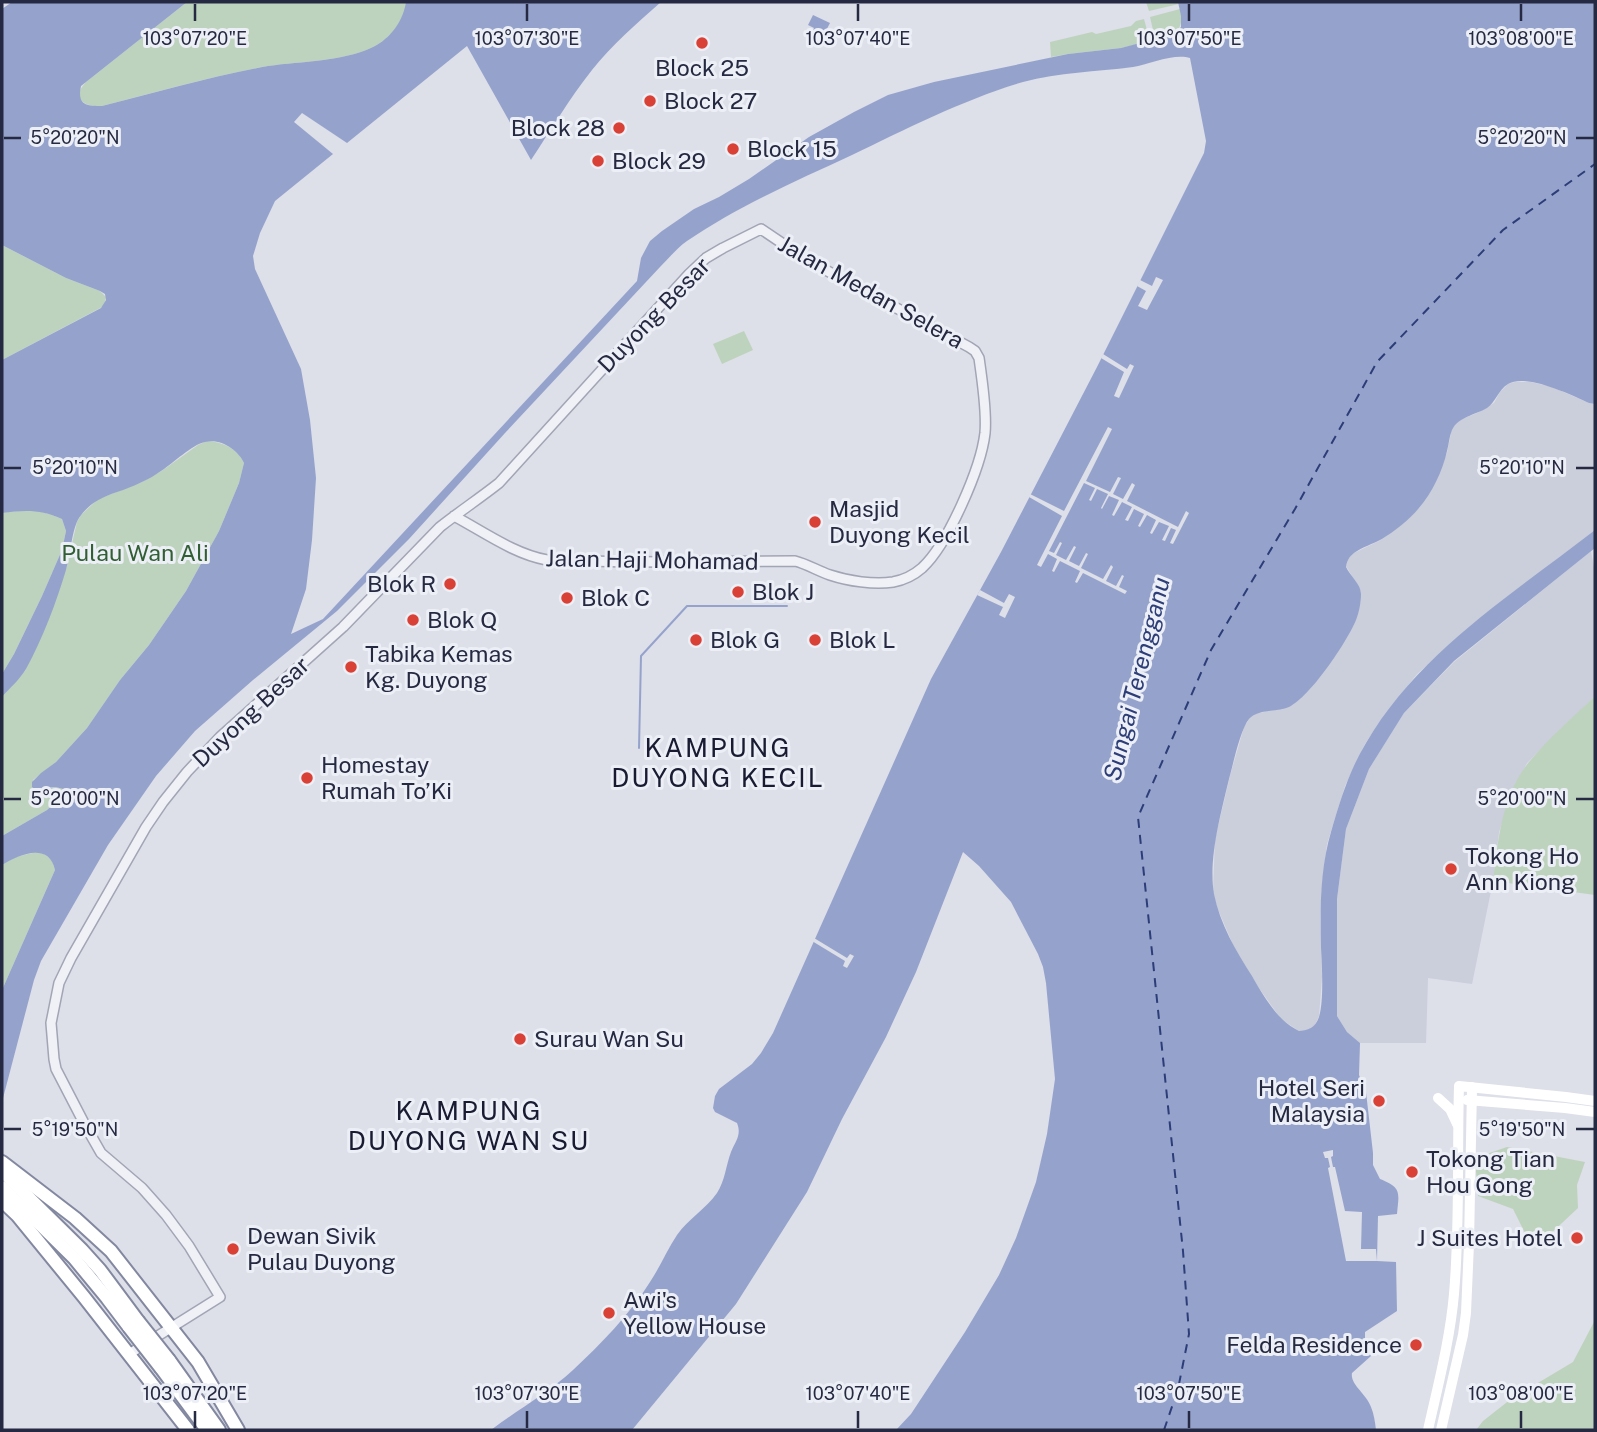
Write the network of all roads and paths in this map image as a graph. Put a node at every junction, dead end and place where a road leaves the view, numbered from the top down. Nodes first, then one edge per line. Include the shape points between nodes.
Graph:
1 (761, 229) joint
2 (454, 516) junction
3 (818, 569) joint
4 (1472, 1087) junction
5 (1438, 1097) dead end
6 (1459, 1100) junction
7 (1471, 1100) junction
8 (1595, 1101) edge
9 (1495, 1102) junction
10 (1595, 1112) edge
11 (1471, 1124) junction
12 (1459, 1127) junction
13 (2, 1162) edge
14 (2, 1171) edge
15 (2, 1187) edge
16 (12, 1194) edge
17 (172, 1327) junction
18 (129, 1354) junction
19 (165, 1364) junction
20 (188, 1430) edge
21 (207, 1430) edge
22 (219, 1430) edge
23 (238, 1430) edge
24 (1428, 1430) edge
25 (1441, 1430) edge

1 - 2 street, Duyong Besar via 706,258 499,483
1 - 3 street, Jalan Medan Selera via 807,260 969,347 979,358 985,429 981,454 949,528 924,566 905,579 884,583 833,576
2 - 3 street, Jalan Haji Mohamad via 547,561 795,561
2 - 17 street, Duyong Besar via 181,779 135,846 59,983 51,1023 56,1069 101,1153 166,1215 220,1297
4 - 6 main road via 1459,1086
4 - 7 main road
4 - 8 main road
5 - 12 main road
6 - 7 main road
6 - 12 main road
7 - 9 main road
7 - 11 main road
9 - 10 main road
9 - 11 main road
11 - 25 main road via 1466,1313
12 - 24 main road via 1454,1294
13 - 16 highway
14 - 16 highway
15 - 16 highway
16 - 17 highway via 75,1218 111,1251
16 - 18 highway via 17,1215
16 - 19 highway, bridge via 63,1231 100,1270
17 - 18 street
17 - 23 highway
18 - 20 highway
19 - 21 highway
19 - 22 highway via 190,1387

